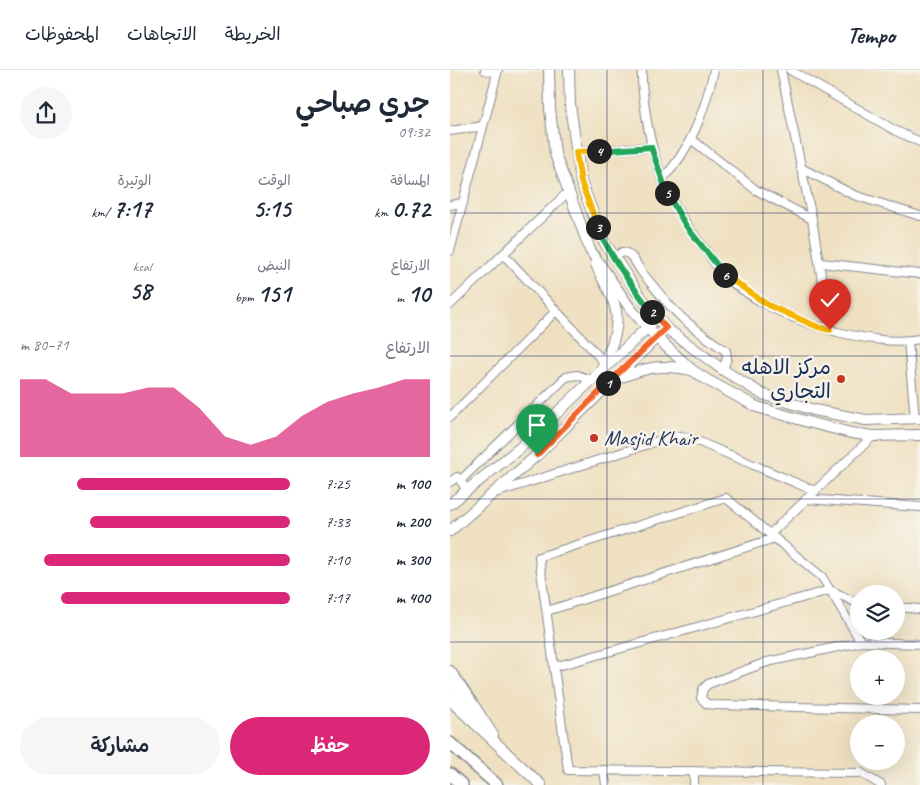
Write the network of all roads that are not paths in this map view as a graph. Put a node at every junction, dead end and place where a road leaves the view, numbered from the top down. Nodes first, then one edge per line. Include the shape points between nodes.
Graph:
1 (485, 70) edge
2 (549, 70) edge
3 (570, 70) edge
4 (642, 70) edge
5 (714, 70) edge
6 (781, 70) edge
7 (790, 70) edge
8 (497, 72) edge
9 (483, 126) junction
10 (450, 130) edge
11 (691, 139) junction
12 (920, 142) edge
13 (651, 147) junction
14 (576, 152) junction
15 (802, 168) junction
16 (662, 179) junction
17 (568, 192) junction
18 (463, 203) junction
19 (450, 205) edge
20 (920, 216) edge
21 (812, 219) junction
22 (590, 250) junction
23 (450, 251) edge
24 (503, 254) junction
25 (615, 258) junction
26 (821, 263) junction
27 (920, 274) edge
28 (450, 305) edge
29 (556, 311) junction
30 (657, 318) junction
31 (647, 328) junction
32 (666, 328) junction
33 (830, 330) junction
34 (656, 337) junction
35 (920, 339) edge
36 (908, 341) junction
37 (604, 362) junction
38 (692, 370) junction
39 (723, 370) junction
40 (596, 377) junction
41 (611, 381) junction
42 (450, 417) edge
43 (918, 418) edge
44 (920, 435) edge
45 (873, 436) junction
46 (461, 480) junction
47 (450, 482) edge
48 (467, 491) junction
49 (815, 491) junction
50 (494, 494) junction
51 (806, 499) junction
52 (450, 504) edge
53 (920, 507) edge
54 (450, 530) edge
55 (772, 536) junction
56 (830, 590) junction
57 (850, 600) edge
58 (905, 608) edge
59 (920, 609) edge
60 (547, 611) junction
61 (861, 642) junction
62 (920, 644) edge
63 (554, 667) junction
64 (450, 671) edge
65 (450, 686) edge
66 (450, 700) edge
67 (920, 710) edge
68 (494, 736) junction
69 (450, 743) edge
70 (515, 759) junction
71 (604, 770) junction
72 (694, 771) junction
73 (450, 774) edge
74 (462, 785) edge
75 (497, 785) edge
76 (540, 785) edge
77 (606, 785) edge
78 (694, 785) edge
79 (881, 785) edge

1 - 8 street
2 - 17 main road via 555,154
3 - 14 main road via 570,105
4 - 13 street
5 - 11 street
6 - 15 street
7 - 12 street
8 - 9 street
9 - 10 street
9 - 18 street
11 - 16 street
11 - 21 street via 756,190
13 - 14 street
13 - 16 street
14 - 25 main road via 581,182 603,240
15 - 20 street via 854,195
15 - 21 street
16 - 33 street via 686,226 727,278 768,305
17 - 22 main road
17 - 24 street
18 - 19 street
18 - 23 street
21 - 26 street
22 - 31 main road
22 - 37 main road via 617,314 616,334
24 - 28 street
24 - 29 street
25 - 30 main road
25 - 39 street via 622,252 631,254 637,266 678,314 726,351
26 - 27 street
26 - 33 street
29 - 37 street
29 - 42 street
30 - 31 main road
30 - 32 main road
31 - 34 main road
31 - 40 main road
32 - 34 main road
32 - 39 main road
33 - 36 street via 856,337
34 - 38 main road
34 - 41 main road
35 - 36 street
36 - 43 street
37 - 40 main road
38 - 41 main road via 672,366 649,368
38 - 45 main road via 757,407 812,424
39 - 43 main road via 762,394 814,410 866,420
40 - 46 street via 566,377
40 - 48 main road via 521,447
41 - 50 main road
44 - 45 main road
45 - 49 street
46 - 47 street via 457,477
46 - 48 street
48 - 52 main road
49 - 50 street via 680,436
49 - 51 street
50 - 54 main road
51 - 53 street
51 - 55 street
55 - 56 street via 822,577
55 - 60 street
55 - 60 street via 726,498 539,557
56 - 57 street
56 - 61 street
56 - 63 street
58 - 59 street
60 - 63 street
61 - 62 street
61 - 67 street via 767,662 708,684 701,698 714,705
63 - 71 street via 568,770
64 - 68 main road
65 - 68 main road
66 - 70 main road
68 - 70 main road
69 - 75 highway
70 - 76 main road
71 - 72 street
71 - 77 street
72 - 78 street
72 - 79 street via 861,773
73 - 74 highway

